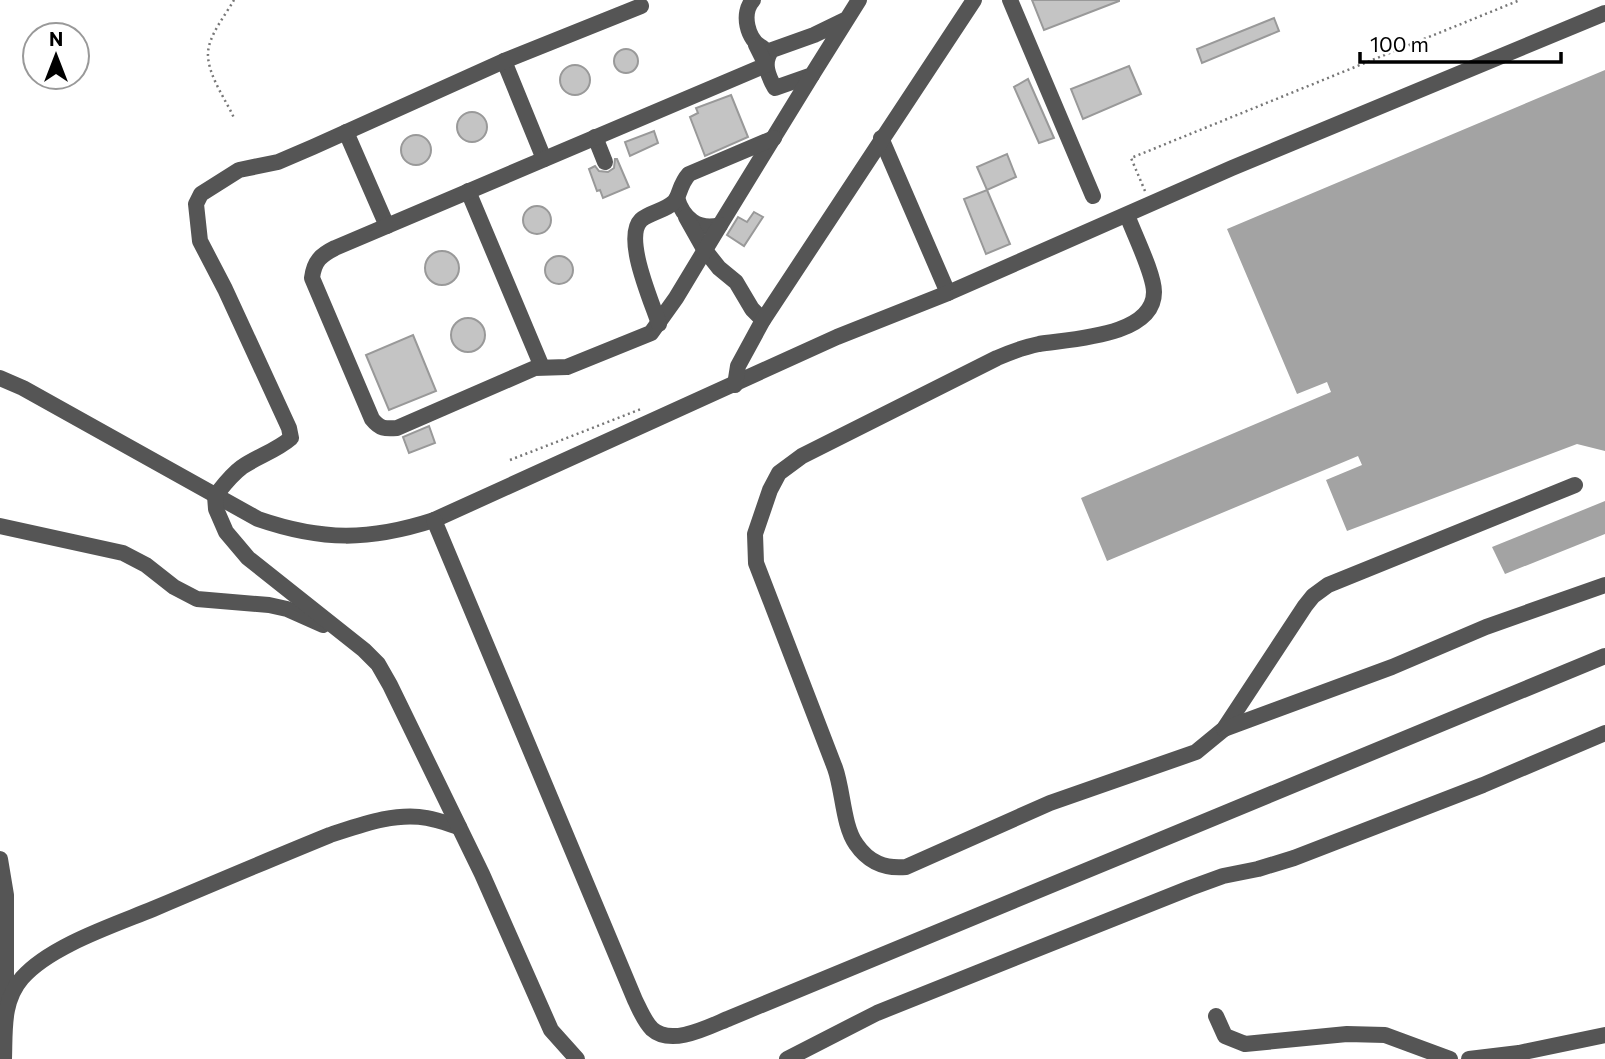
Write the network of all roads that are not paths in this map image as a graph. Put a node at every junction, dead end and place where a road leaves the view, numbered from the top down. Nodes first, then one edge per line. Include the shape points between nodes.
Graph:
1 (753, 0) edge
2 (859, 0) edge
3 (974, 0) edge
4 (1010, 0) edge
5 (641, 6) dead end
6 (1605, 13) edge
7 (848, 19) junction
8 (814, 35) junction
9 (825, 56) junction
10 (769, 58) junction
11 (504, 61) junction
12 (812, 75) junction
13 (346, 132) junction
14 (595, 137) junction
15 (775, 138) junction
16 (881, 138) junction
17 (544, 159) junction
18 (605, 162) dead end
19 (468, 191) junction
20 (1093, 197) dead end
21 (677, 198) junction
22 (1127, 215) junction
23 (686, 217) junction
24 (720, 225) junction
25 (387, 226) junction
26 (705, 250) junction
27 (948, 293) junction
28 (649, 295) junction
29 (678, 295) junction
30 (763, 320) junction
31 (659, 324) junction
32 (542, 367) junction
33 (0, 378) edge
34 (735, 385) junction
35 (1575, 485) dead end
36 (215, 496) junction
37 (434, 520) junction
38 (0, 526) edge
39 (1605, 585) edge
40 (342, 633) junction
41 (1605, 656) edge
42 (1224, 729) junction
43 (1605, 733) edge
44 (459, 827) junction
45 (0, 859) edge
46 (6, 1005) junction
47 (1216, 1016) dead end
48 (1605, 1035) edge
49 (4, 1059) edge
50 (577, 1059) edge
51 (787, 1059) edge
52 (1450, 1059) edge
53 (1469, 1059) edge

1 - 10 lane via 746,13 753,41
2 - 7 lane
3 - 16 lane
4 - 20 lane
5 - 11 lane
6 - 22 lane
7 - 8 lane
7 - 9 lane
8 - 9 lane
8 - 10 lane
9 - 12 lane
10 - 12 lane via 775,88
10 - 14 lane
11 - 13 lane
11 - 17 lane
12 - 15 lane
13 - 25 lane
13 - 36 lane via 278,162 239,170 201,194 196,204 200,241 291,438 238,470
14 - 17 lane
14 - 18 lane
15 - 21 lane via 689,174
15 - 24 lane
16 - 27 lane
16 - 30 lane
17 - 19 lane
19 - 25 lane
19 - 32 lane
21 - 23 lane
21 - 28 lane via 643,218 635,231
22 - 27 lane
22 - 42 lane via 1154,290 1153,304 1138,319 1122,330 1099,336 1016,349 802,456 779,473 770,490 755,534 756,563 835,769 851,838 887,869 906,867 1050,803 1196,752
23 - 24 lane via 704,227
23 - 26 lane
24 - 26 lane
25 - 32 lane via 321,256 312,278 378,426 397,428
26 - 29 lane
26 - 30 lane
27 - 34 lane
28 - 29 lane
28 - 31 lane
29 - 31 lane
30 - 34 lane via 738,366
31 - 32 lane via 651,333 567,367
33 - 36 lane
34 - 37 lane
35 - 42 lane via 1328,585 1305,606
36 - 37 lane via 291,530 336,536 370,536
36 - 40 lane via 226,532 248,558
37 - 41 lane via 635,1000 653,1030 675,1036 718,1023
38 - 40 lane via 123,552 197,599 278,607
39 - 42 lane
40 - 44 lane via 378,664
43 - 51 lane via 1294,858 1190,888 877,1013
44 - 46 lane via 399,817 330,835 83,938 38,964 22,978
44 - 50 lane via 551,1030
45 - 46 lane via 6,895
46 - 49 lane
47 - 52 lane via 1225,1037 1245,1044 1385,1035
48 - 53 lane

